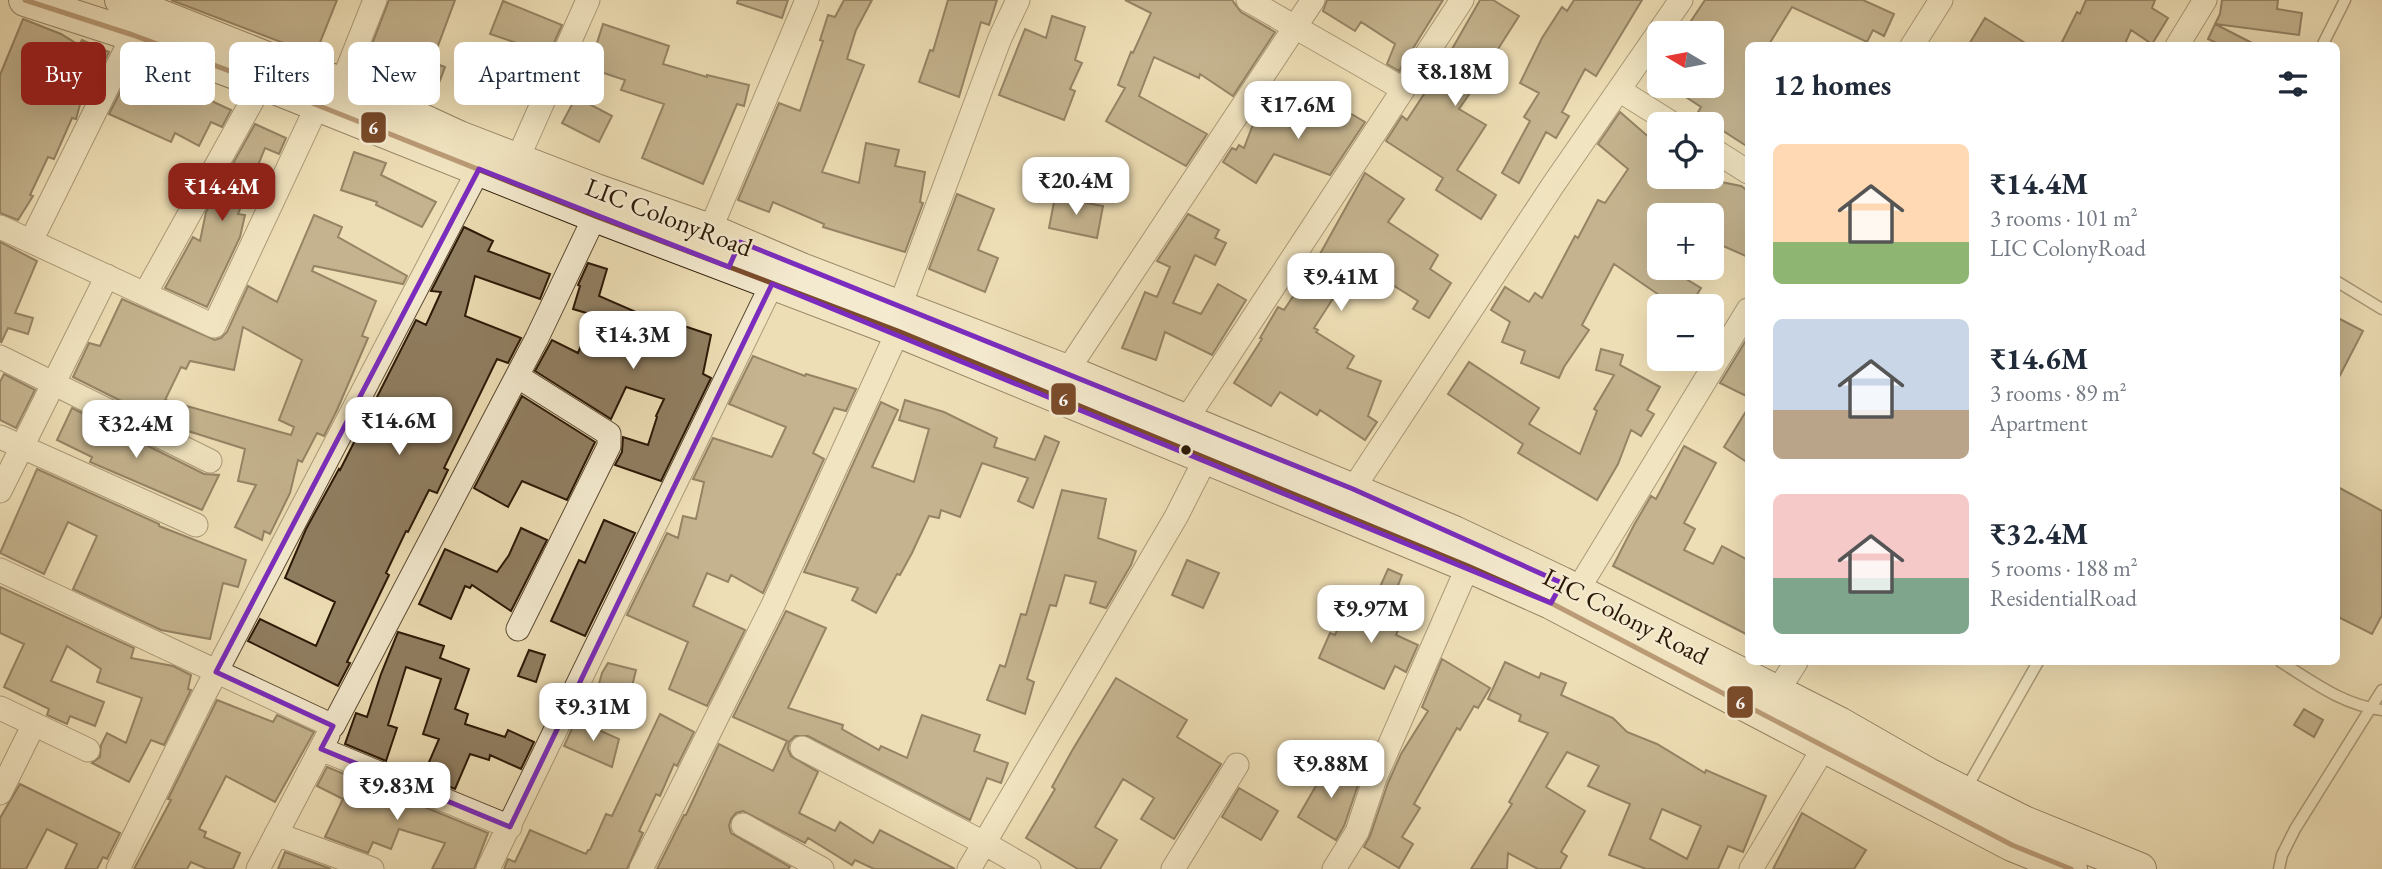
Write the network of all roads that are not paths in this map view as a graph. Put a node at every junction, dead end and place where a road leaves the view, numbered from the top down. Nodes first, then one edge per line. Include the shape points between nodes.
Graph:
1 (25, 0) edge
2 (375, 0) edge
3 (588, 0) edge
4 (807, 0) edge
5 (1018, 0) edge
6 (1248, 0) edge
7 (1313, 0) edge
8 (1462, 0) edge
9 (1681, 0) edge
10 (1941, 0) edge
11 (2205, 0) edge
12 (2345, 0) edge
13 (135, 11) edge
14 (1294, 29) junction
15 (1915, 42) edge
16 (2179, 42) edge
17 (2324, 42) edge
18 (229, 64) edge
19 (342, 83) junction
20 (1403, 89) junction
21 (1619, 90) junction
22 (250, 105) edge
23 (318, 105) edge
24 (320, 105) edge
25 (1654, 112) edge
26 (1724, 157) edge
27 (519, 158) junction
28 (479, 169) junction
29 (1745, 170) edge
30 (595, 216) junction
31 (0, 227) edge
32 (710, 230) junction
33 (31, 241) junction
34 (734, 255) junction
35 (107, 276) junction
36 (2340, 283) edge
37 (772, 284) junction
38 (145, 294) junction
39 (2382, 309) edge
40 (1745, 315) edge
41 (899, 318) junction
42 (0, 357) edge
43 (1067, 371) junction
44 (517, 376) junction
45 (55, 384) junction
46 (1186, 420) junction
47 (0, 438) edge
48 (1212, 445) junction
49 (22, 446) junction
50 (210, 461) dead end
51 (1353, 489) junction
52 (0, 491) edge
53 (196, 525) dead end
54 (1468, 566) junction
55 (0, 570) edge
56 (1564, 592) junction
57 (518, 629) dead end
58 (1794, 665) edge
59 (2036, 665) edge
60 (2286, 665) edge
61 (216, 672) junction
62 (2382, 691) edge
63 (1777, 692) junction
64 (0, 708) edge
65 (2376, 709) edge
66 (34, 724) junction
67 (333, 726) junction
68 (1832, 734) junction
69 (802, 748) dead end
70 (321, 749) junction
71 (88, 750) dead end
72 (1237, 765) dead end
73 (1964, 792) junction
74 (0, 793) edge
75 (743, 825) dead end
76 (510, 827) junction
77 (2018, 833) junction
78 (276, 834) junction
79 (984, 843) junction
80 (118, 869) edge
81 (258, 869) edge
82 (372, 869) edge
83 (488, 869) edge
84 (641, 869) edge
85 (822, 869) edge
86 (969, 869) edge
87 (1029, 869) edge
88 (1173, 869) edge
89 (1334, 869) edge
90 (1751, 869) edge
91 (2071, 869) edge
92 (2140, 869) edge
93 (2279, 869) edge

1 - 13 main road, LIC ColonyRoad
2 - 19 street
3 - 27 street
4 - 32 street
5 - 41 street via 1000,38
6 - 14 street
7 - 14 street
8 - 20 street
9 - 21 street
10 - 15 street
11 - 16 street
12 - 17 lane
13 - 18 main road, LIC ColonyRoad
13 - 19 main road, LIC ColonyRoad
13 - 33 street
14 - 20 street
14 - 43 street
19 - 27 main road, LIC ColonyRoad
20 - 46 street
21 - 25 street
21 - 51 street
22 - 38 street
23 - 38 street via 214,326
24 - 28 main road, LIC ColonyRoad
26 - 29 street
27 - 32 main road, LIC ColonyRoad
28 - 30 main road, LIC ColonyRoad
28 - 61 street
30 - 34 main road, LIC ColonyRoad
30 - 44 street
31 - 33 street
32 - 34 main road, LIC ColonyRoad
33 - 35 street
34 - 37 main road, LIC ColonyRoad
34 - 41 main road, LIC ColonyRoad via 801,268
35 - 38 street
35 - 45 street
36 - 39 lane
37 - 41 main road, LIC ColonyRoad
37 - 76 street
40 - 56 street
41 - 43 main road, LIC ColonyRoad
41 - 48 main road, LIC ColonyRoad
41 - 84 street via 772,607
42 - 45 street
43 - 46 main road, LIC ColonyRoad
44 - 57 street via 609,434 608,446
44 - 67 street
45 - 49 street
45 - 50 street
46 - 48 main road, LIC ColonyRoad
47 - 49 street
48 - 51 main road, LIC Colony Road
48 - 54 main road, LIC ColonyRoad
48 - 79 street via 1176,517
49 - 52 street
49 - 53 street
51 - 56 main road, LIC Colony Road via 1454,532
54 - 56 main road, LIC ColonyRoad
54 - 89 street via 1375,778 1357,832
55 - 61 street
56 - 63 main road, LIC Colony Road
56 - 68 main road, LIC ColonyRoad
58 - 63 street
59 - 73 lane
60 - 65 lane via 2330,693
61 - 67 street
61 - 80 street
62 - 65 lane
63 - 68 main road, LIC Colony Road
64 - 66 street
65 - 93 lane via 2295,829
66 - 71 street
66 - 74 street
67 - 70 street
68 - 73 main road, LIC Colony Road
68 - 77 main road, LIC ColonyRoad
68 - 90 street
69 - 79 street
70 - 76 street
70 - 78 street
72 - 88 street
73 - 77 main road, LIC Colony Road
75 - 85 street
76 - 83 street
77 - 91 main road, LIC ColonyRoad
77 - 92 main road, LIC Colony Road
78 - 81 street
78 - 82 street
79 - 86 street
79 - 87 street

